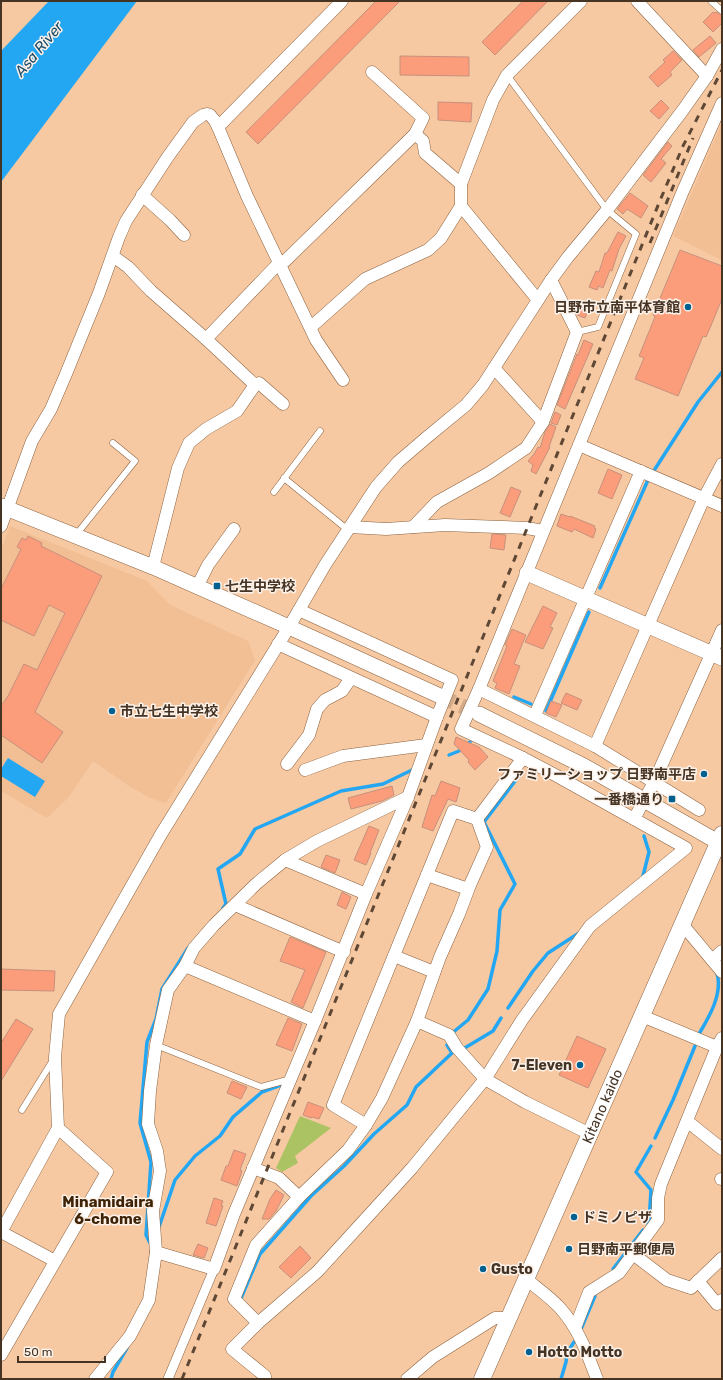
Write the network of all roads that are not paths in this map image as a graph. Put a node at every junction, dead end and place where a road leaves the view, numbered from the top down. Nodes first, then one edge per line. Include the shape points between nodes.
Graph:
1 (342, 1) edge
2 (581, 1) edge
3 (637, 1) edge
4 (712, 1) edge
5 (722, 11) edge
6 (722, 49) edge
7 (372, 72) dead end
8 (507, 75) junction
9 (707, 76) junction
10 (722, 103) edge
11 (218, 127) junction
12 (415, 134) junction
13 (461, 184) junction
14 (142, 195) junction
15 (461, 206) junction
16 (607, 210) junction
17 (184, 235) dead end
18 (112, 256) junction
19 (279, 263) junction
20 (551, 280) junction
21 (538, 300) junction
22 (311, 327) junction
23 (577, 332) junction
24 (206, 340) junction
25 (494, 368) junction
26 (343, 380) dead end
27 (255, 384) junction
28 (283, 404) dead end
29 (543, 422) junction
30 (320, 431) dead end
31 (113, 443) dead end
32 (579, 445) junction
33 (722, 464) edge
34 (641, 471) junction
35 (284, 478) junction
36 (274, 492) dead end
37 (704, 498) junction
38 (722, 506) edge
39 (5, 507) edge
40 (1, 526) edge
41 (413, 527) junction
42 (349, 528) junction
43 (234, 529) dead end
44 (543, 531) junction
45 (76, 535) junction
46 (153, 567) junction
47 (526, 573) junction
48 (198, 587) junction
49 (586, 598) junction
50 (299, 610) junction
51 (649, 626) junction
52 (289, 627) junction
53 (722, 630) edge
54 (278, 644) junction
55 (717, 655) edge
56 (351, 678) junction
57 (479, 689) junction
58 (440, 696) tunnel mouth
59 (479, 714) tunnel mouth
60 (535, 715) junction
61 (436, 717) junction
62 (426, 745) junction
63 (595, 746) junction
64 (523, 758) junction
65 (287, 764) dead end
66 (305, 770) dead end
67 (654, 782) junction
68 (408, 797) junction
69 (644, 800) junction
70 (699, 810) dead end
71 (477, 819) junction
72 (634, 819) junction
73 (720, 838) edge
74 (285, 860) junction
75 (427, 875) junction
76 (468, 889) junction
77 (366, 894) junction
78 (235, 905) junction
79 (682, 924) junction
80 (722, 951) edge
81 (344, 952) junction
82 (394, 956) junction
83 (712, 960) junction
84 (185, 966) junction
85 (434, 972) junction
86 (722, 972) edge
87 (642, 1016) junction
88 (315, 1021) junction
89 (417, 1021) junction
90 (719, 1042) edge
91 (156, 1045) junction
92 (55, 1058) junction
93 (291, 1079) junction
94 (485, 1079) junction
95 (22, 1110) dead end
96 (687, 1121) junction
97 (366, 1125) junction
98 (58, 1128) junction
99 (590, 1134) junction
100 (722, 1149) edge
101 (253, 1168) junction
102 (299, 1198) junction
103 (1, 1232) edge
104 (156, 1252) junction
105 (633, 1254) junction
106 (722, 1258) edge
107 (55, 1261) junction
108 (214, 1269) junction
109 (526, 1279) junction
110 (698, 1281) junction
111 (722, 1300) edge
112 (508, 1318) junction
113 (258, 1323) junction
114 (575, 1328) junction
115 (1, 1355) edge
116 (96, 1379) edge
117 (168, 1379) edge
118 (265, 1379) edge
119 (407, 1379) edge
120 (482, 1379) edge
121 (597, 1379) edge

1 - 11 street
2 - 8 street
3 - 9 street
4 - 5 lane
6 - 9 street
7 - 12 street via 423,118
8 - 13 street via 493,100
8 - 16 lane
9 - 16 street
10 - 32 street via 683,191
11 - 14 street via 207,114 193,122
11 - 19 street
12 - 13 street via 423,141 425,153
12 - 19 street via 285,261
13 - 15 street
14 - 17 street
14 - 18 street via 122,229
15 - 21 street
15 - 22 street via 441,238 428,250 365,279
16 - 20 street
16 - 23 lane via 636,234 598,327
18 - 24 street via 128,267
18 - 39 street via 51,410 32,441
19 - 22 street
19 - 24 street
20 - 21 street
20 - 23 street
21 - 25 street
22 - 26 street via 316,340
23 - 29 street
24 - 27 street
25 - 29 street
25 - 42 street via 466,405 398,462 376,487
27 - 28 street via 259,383
27 - 46 street via 237,411 206,429 189,443 178,468
29 - 41 street via 526,448 489,473 437,502
30 - 35 lane
31 - 45 lane via 135,461
32 - 34 street
32 - 44 street
33 - 37 street
34 - 37 street
34 - 49 street
35 - 36 lane
35 - 42 lane
37 - 38 street
37 - 51 street
39 - 40 street
39 - 45 street
41 - 42 street via 386,530
41 - 44 street via 445,525 527,528
42 - 50 street
43 - 48 street via 208,565
44 - 47 street
45 - 46 street
46 - 48 street
47 - 49 street
47 - 57 street
48 - 52 street
49 - 51 street
49 - 60 street
50 - 52 street
50 - 61 street via 452,680
51 - 55 street
51 - 63 street
52 - 54 street
52 - 58 street
53 - 55 street
54 - 56 street
54 - 92 street via 160,836 64,1004 59,1014
55 - 67 street
56 - 61 street
56 - 65 street via 342,691 325,700 317,708 309,735
57 - 60 street
57 - 64 street via 461,730
59 - 69 street via 584,766
60 - 63 street
61 - 62 street
62 - 66 street via 343,756
62 - 68 street
63 - 67 street
64 - 71 street
64 - 72 street
67 - 69 street
67 - 70 street
68 - 74 street via 317,841
68 - 77 street
69 - 72 street
69 - 73 street
71 - 75 street via 453,811
71 - 76 street via 487,847
72 - 94 street via 686,848 590,926 522,1020
73 - 79 main road, Kitano kaido
74 - 77 street
74 - 78 street
75 - 76 street
75 - 82 street
76 - 85 street
77 - 81 street
78 - 81 street
78 - 84 street via 194,948
79 - 83 street
79 - 87 main road, Kitano kaido
80 - 83 street
81 - 88 street
82 - 85 street
82 - 97 street via 333,1105
83 - 86 street
84 - 88 street
84 - 91 street via 168,990
85 - 89 street
87 - 90 street
87 - 99 main road, Kitano kaido
88 - 93 street
89 - 94 street via 449,1035 457,1048
89 - 97 street via 382,1098
90 - 96 street
91 - 93 lane via 261,1087
91 - 104 street via 148,1124 157,1151 160,1172 153,1210
92 - 95 lane
92 - 98 street
93 - 101 street
94 - 99 street
94 - 113 street via 412,1168 318,1272
96 - 100 street
96 - 105 street via 661,1184 658,1220
97 - 102 street via 348,1150
98 - 103 street
98 - 107 street via 107,1172
99 - 109 main road, Kitano kaido
101 - 102 street via 279,1178
101 - 108 street
102 - 113 street via 256,1245 234,1299
103 - 107 street
104 - 108 street
104 - 116 street via 149,1300 130,1336
105 - 110 street via 667,1280 691,1288
105 - 114 street via 619,1273 590,1292
106 - 110 street
107 - 115 street
108 - 117 street
109 - 112 main road, Kitano kaido
109 - 114 street via 559,1307
110 - 111 street via 717,1304
112 - 119 street via 495,1318 433,1357
112 - 120 main road, Kitano kaido
113 - 118 street via 232,1349 265,1376
114 - 121 street via 583,1341

